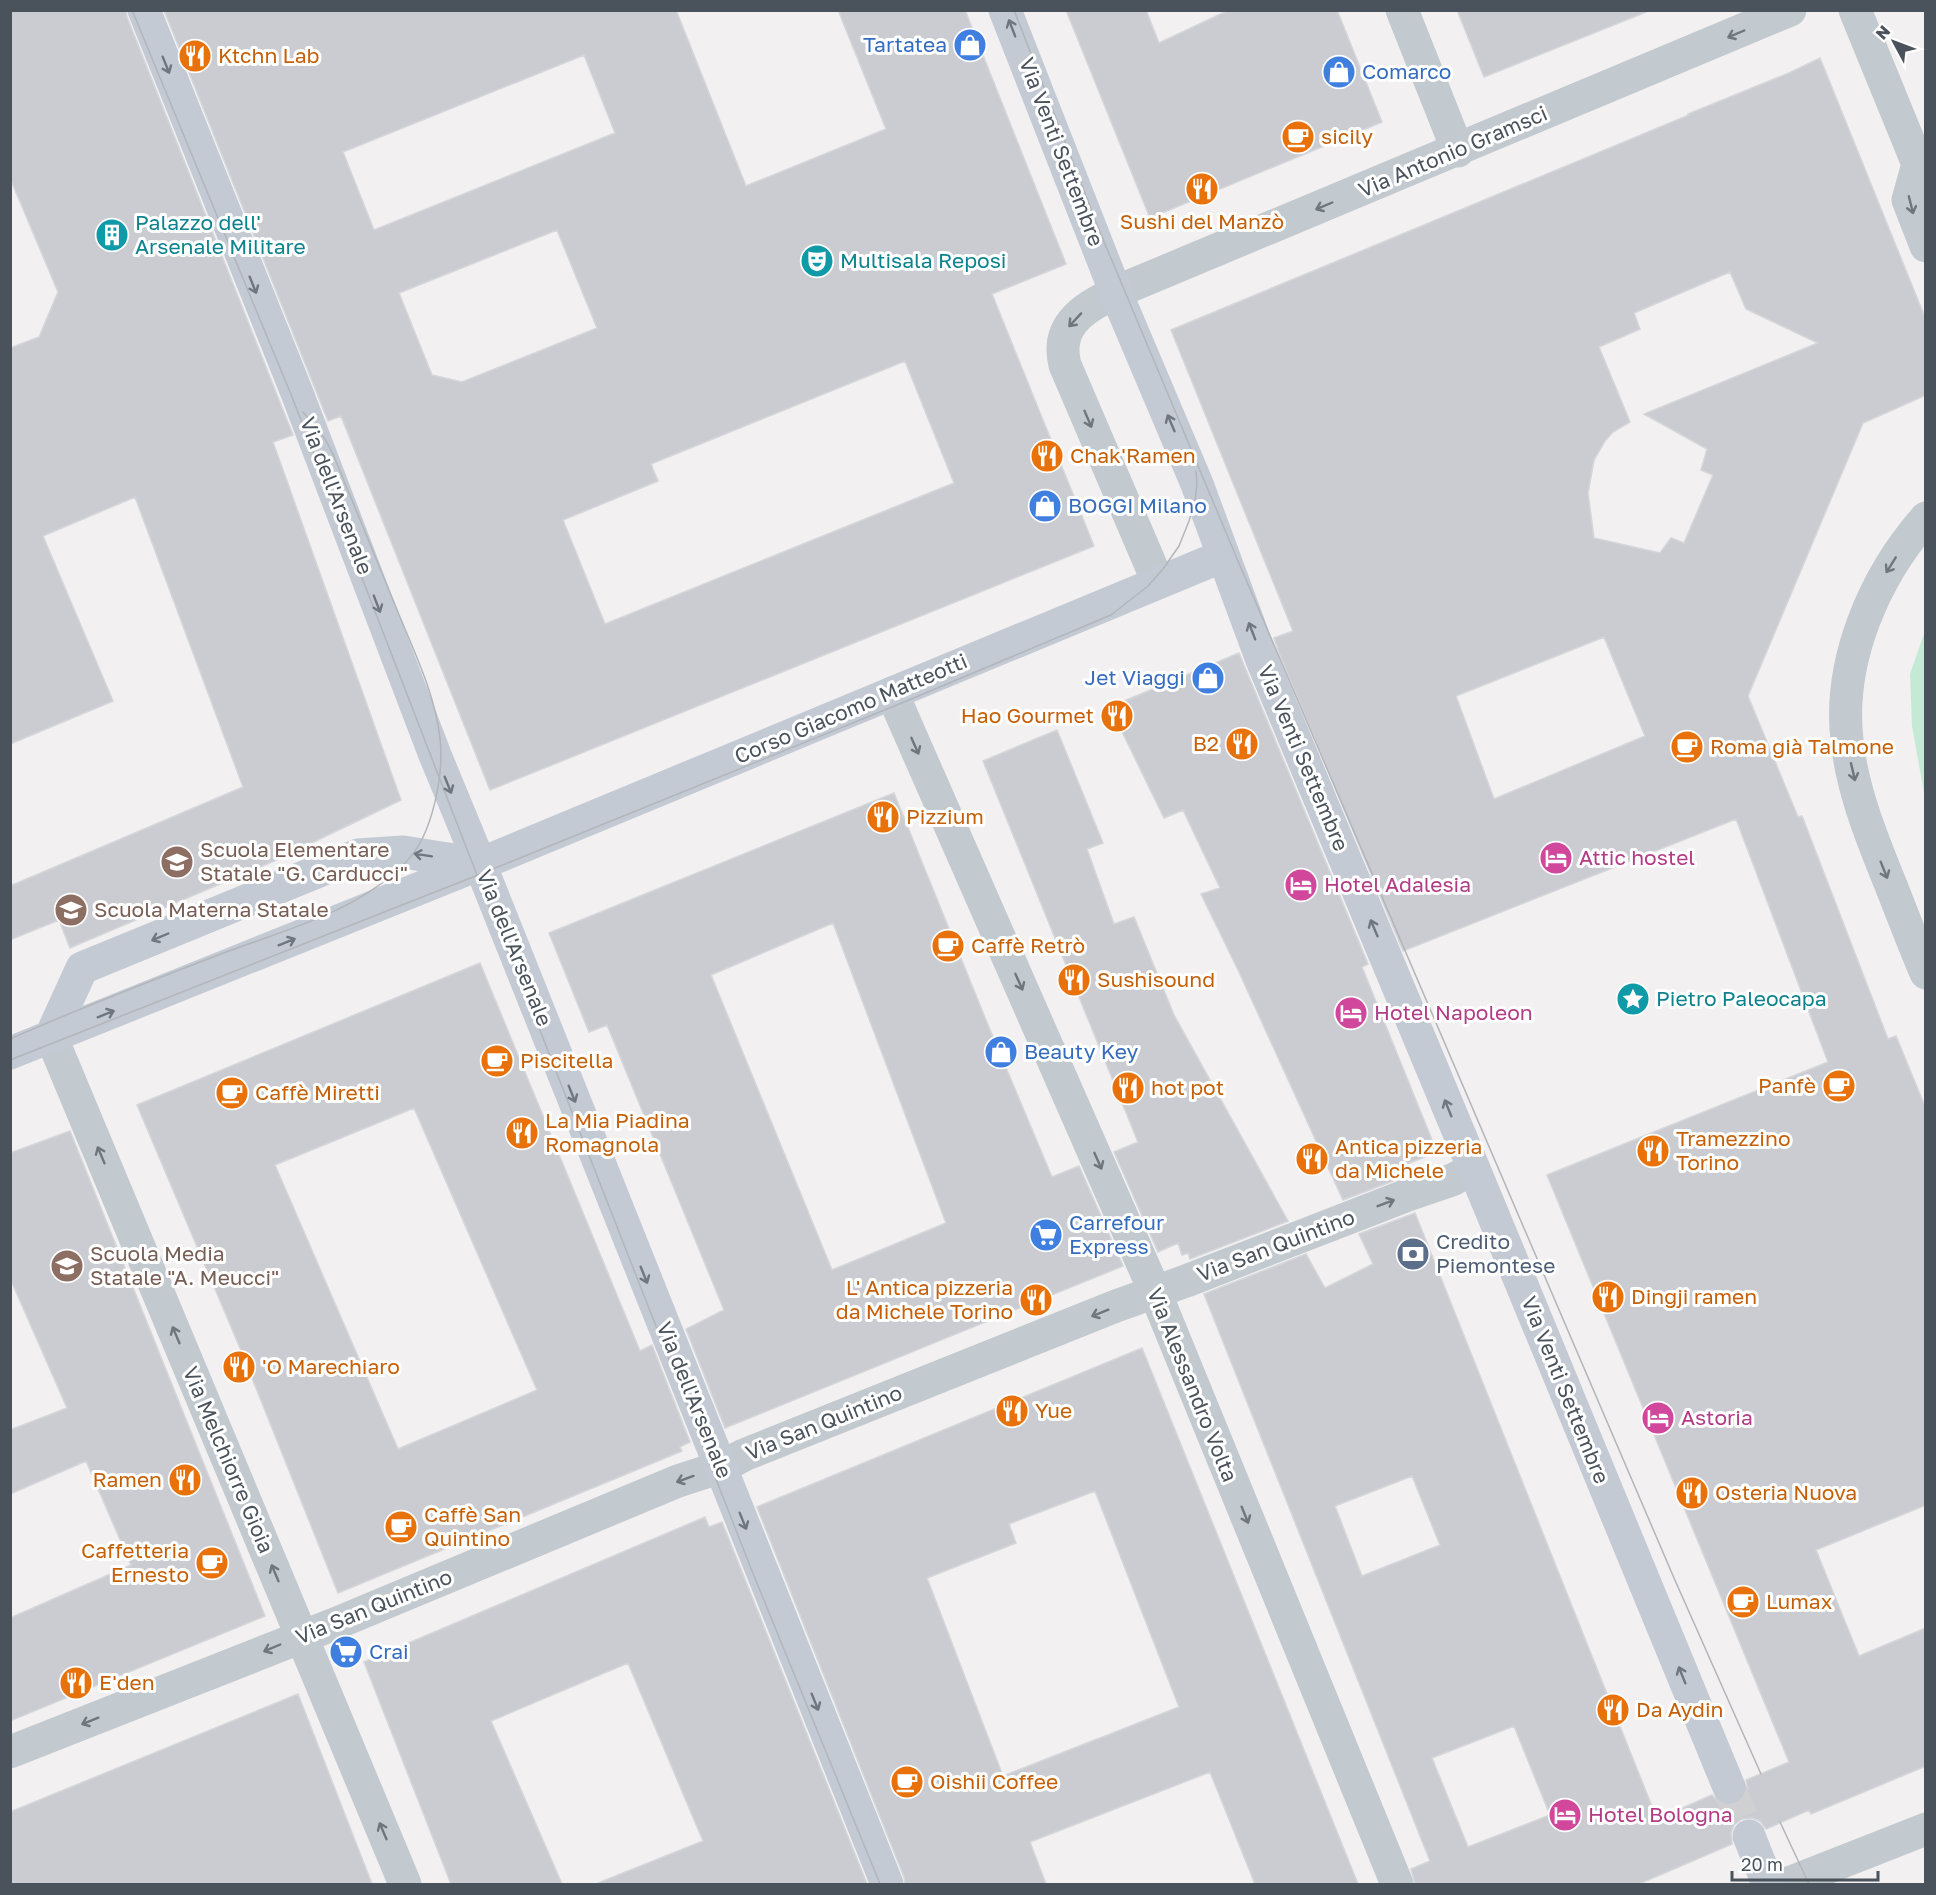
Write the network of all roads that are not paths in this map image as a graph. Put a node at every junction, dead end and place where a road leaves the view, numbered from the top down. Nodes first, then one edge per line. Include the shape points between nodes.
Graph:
1 (144, 10) edge
2 (1005, 10) edge
3 (1402, 10) edge
4 (1790, 10) edge
5 (1855, 10) edge
6 (1458, 151) junction
7 (1922, 167) edge
8 (1926, 246) edge
9 (1116, 293) junction
10 (1926, 518) edge
11 (1223, 556) junction
12 (1158, 582) junction
13 (892, 693) junction
14 (480, 864) junction
15 (1926, 973) edge
16 (51, 1036) junction
17 (10, 1053) edge
18 (1473, 1169) junction
19 (1155, 1292) junction
20 (721, 1467) junction
21 (302, 1636) junction
22 (10, 1752) edge
23 (1729, 1787) tunnel mouth
24 (1926, 1829) edge
25 (1749, 1836) tunnel mouth
26 (405, 1884) edge
27 (887, 1884) edge
28 (1397, 1884) edge
29 (1768, 1884) edge
30 (1786, 1884) edge

1 -> 14 street, Via dell'Arsenale
9 -> 2 street, Via Venti Settembre
3 - 6 street
4 -> 6 street, Via Antonio Gramsci
5 - 7 street
6 -> 9 street, Via Antonio Gramsci
7 -> 8 street via 1908,200
11 -> 9 street, Via Venti Settembre via 1197,484
9 -> 12 street via 1096,302 1072,322 1064,338 1062,356
10 -> 15 street via 1885,574 1863,624 1849,673 1846,717 1849,758 1864,815
11 - 12 street, Corso Giacomo Matteotti
18 -> 11 street, Via Venti Settembre via 1262,660
12 - 13 street, Corso Giacomo Matteotti
13 - 14 street, Corso Giacomo Matteotti
13 -> 19 street, Via Alessandro Volta
16 -> 14 street, Corso Giacomo Matteotti
14 -> 16 street via 403,852 358,855 82,968
14 -> 20 street, Via dell'Arsenale
16 - 17 street, Corso Giacomo Matteotti
21 -> 16 street, Via Melchiorre Gioia
19 -> 18 street, Via San Quintino
23 -> 18 street, Via Venti Settembre
19 -> 20 street, Via San Quintino
19 -> 28 street, Via Alessandro Volta
20 -> 21 street, Via San Quintino
20 -> 27 street, Via dell'Arsenale
21 -> 22 street, Via San Quintino
26 -> 21 street, Via Melchiorre Gioia
24 - 30 street
25 - 29 street

